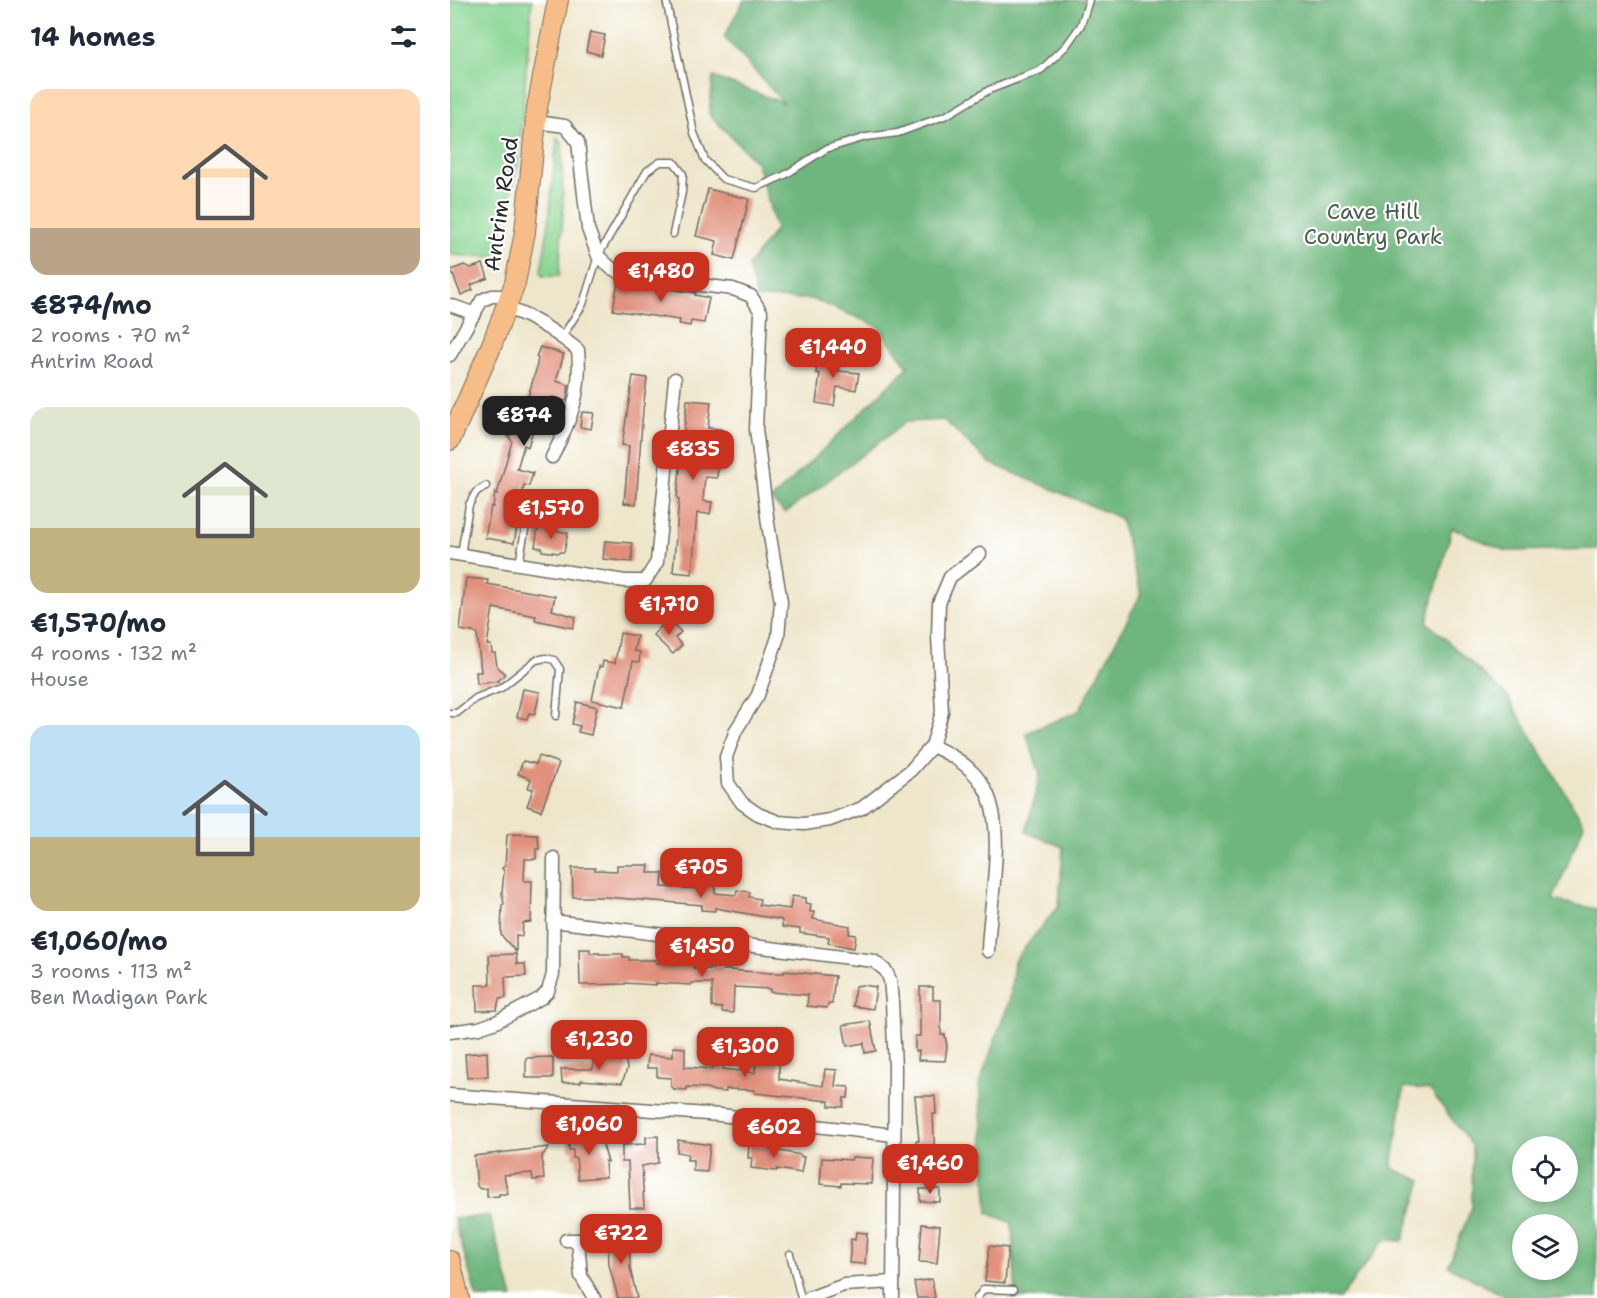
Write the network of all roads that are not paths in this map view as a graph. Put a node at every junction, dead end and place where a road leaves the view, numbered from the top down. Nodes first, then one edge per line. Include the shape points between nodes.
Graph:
1 (558, 0) edge
2 (666, 0) edge
3 (1089, 0) edge
4 (536, 122) junction
5 (673, 234) dead end
6 (598, 256) junction
7 (509, 302) junction
8 (450, 305) edge
9 (474, 314) junction
10 (562, 338) junction
11 (450, 355) edge
12 (675, 379) dead end
13 (450, 440) edge
14 (552, 457) dead end
15 (486, 486) dead end
16 (559, 518) dead end
17 (456, 554) edge
18 (980, 554) dead end
19 (519, 564) junction
20 (450, 714) edge
21 (556, 716) dead end
22 (932, 746) junction
23 (554, 858) dead end
24 (553, 921) junction
25 (988, 951) dead end
26 (450, 1032) edge
27 (450, 1095) edge
28 (894, 1135) junction
29 (592, 1240) dead end
30 (790, 1254) dead end
31 (450, 1261) edge
32 (892, 1282) junction
33 (1013, 1290) dead end
34 (457, 1297) edge
35 (594, 1298) edge
36 (801, 1298) edge
37 (809, 1298) edge
38 (893, 1298) edge
39 (977, 1298) edge

1 - 4 main road, Antrim Road
2 - 3 lane via 694,133 705,160 723,179 756,188 826,149 866,137 898,133 947,115 989,90 1041,70 1066,46 1080,25
4 - 6 street via 566,126 578,142 588,229
4 - 7 main road, Antrim Road via 525,232
5 - 6 lane via 683,174 674,162 660,162 647,171
6 - 10 lane via 583,304
6 - 22 street via 628,276 732,290 750,296 761,312 756,429 782,602 778,637 758,695 736,730 726,757 728,783 742,802 779,822 830,820 861,808 911,770
7 - 9 street via 492,296 482,300
7 - 10 street
7 - 13 main road, Antrim Road
8 - 9 street
9 - 11 street
10 - 14 street via 578,350 580,369 568,426
12 - 19 street via 657,562 645,581
15 - 17 lane via 476,492 469,505
16 - 19 lane via 528,513
17 - 19 street
18 - 22 street via 950,577 939,603 942,712
20 - 21 lane via 501,688 536,660 546,658 554,660 560,669
22 - 25 street via 953,755 971,772 985,789 991,806 995,835
23 - 24 street
24 - 26 street via 553,974 548,991 496,1022
24 - 28 street via 880,964 890,980 892,1002
27 - 28 street via 720,1115
28 - 32 street
29 - 35 street via 572,1240 581,1276
30 - 36 lane
31 - 34 main road
32 - 37 street via 844,1285
32 - 38 street
33 - 39 lane via 984,1289

